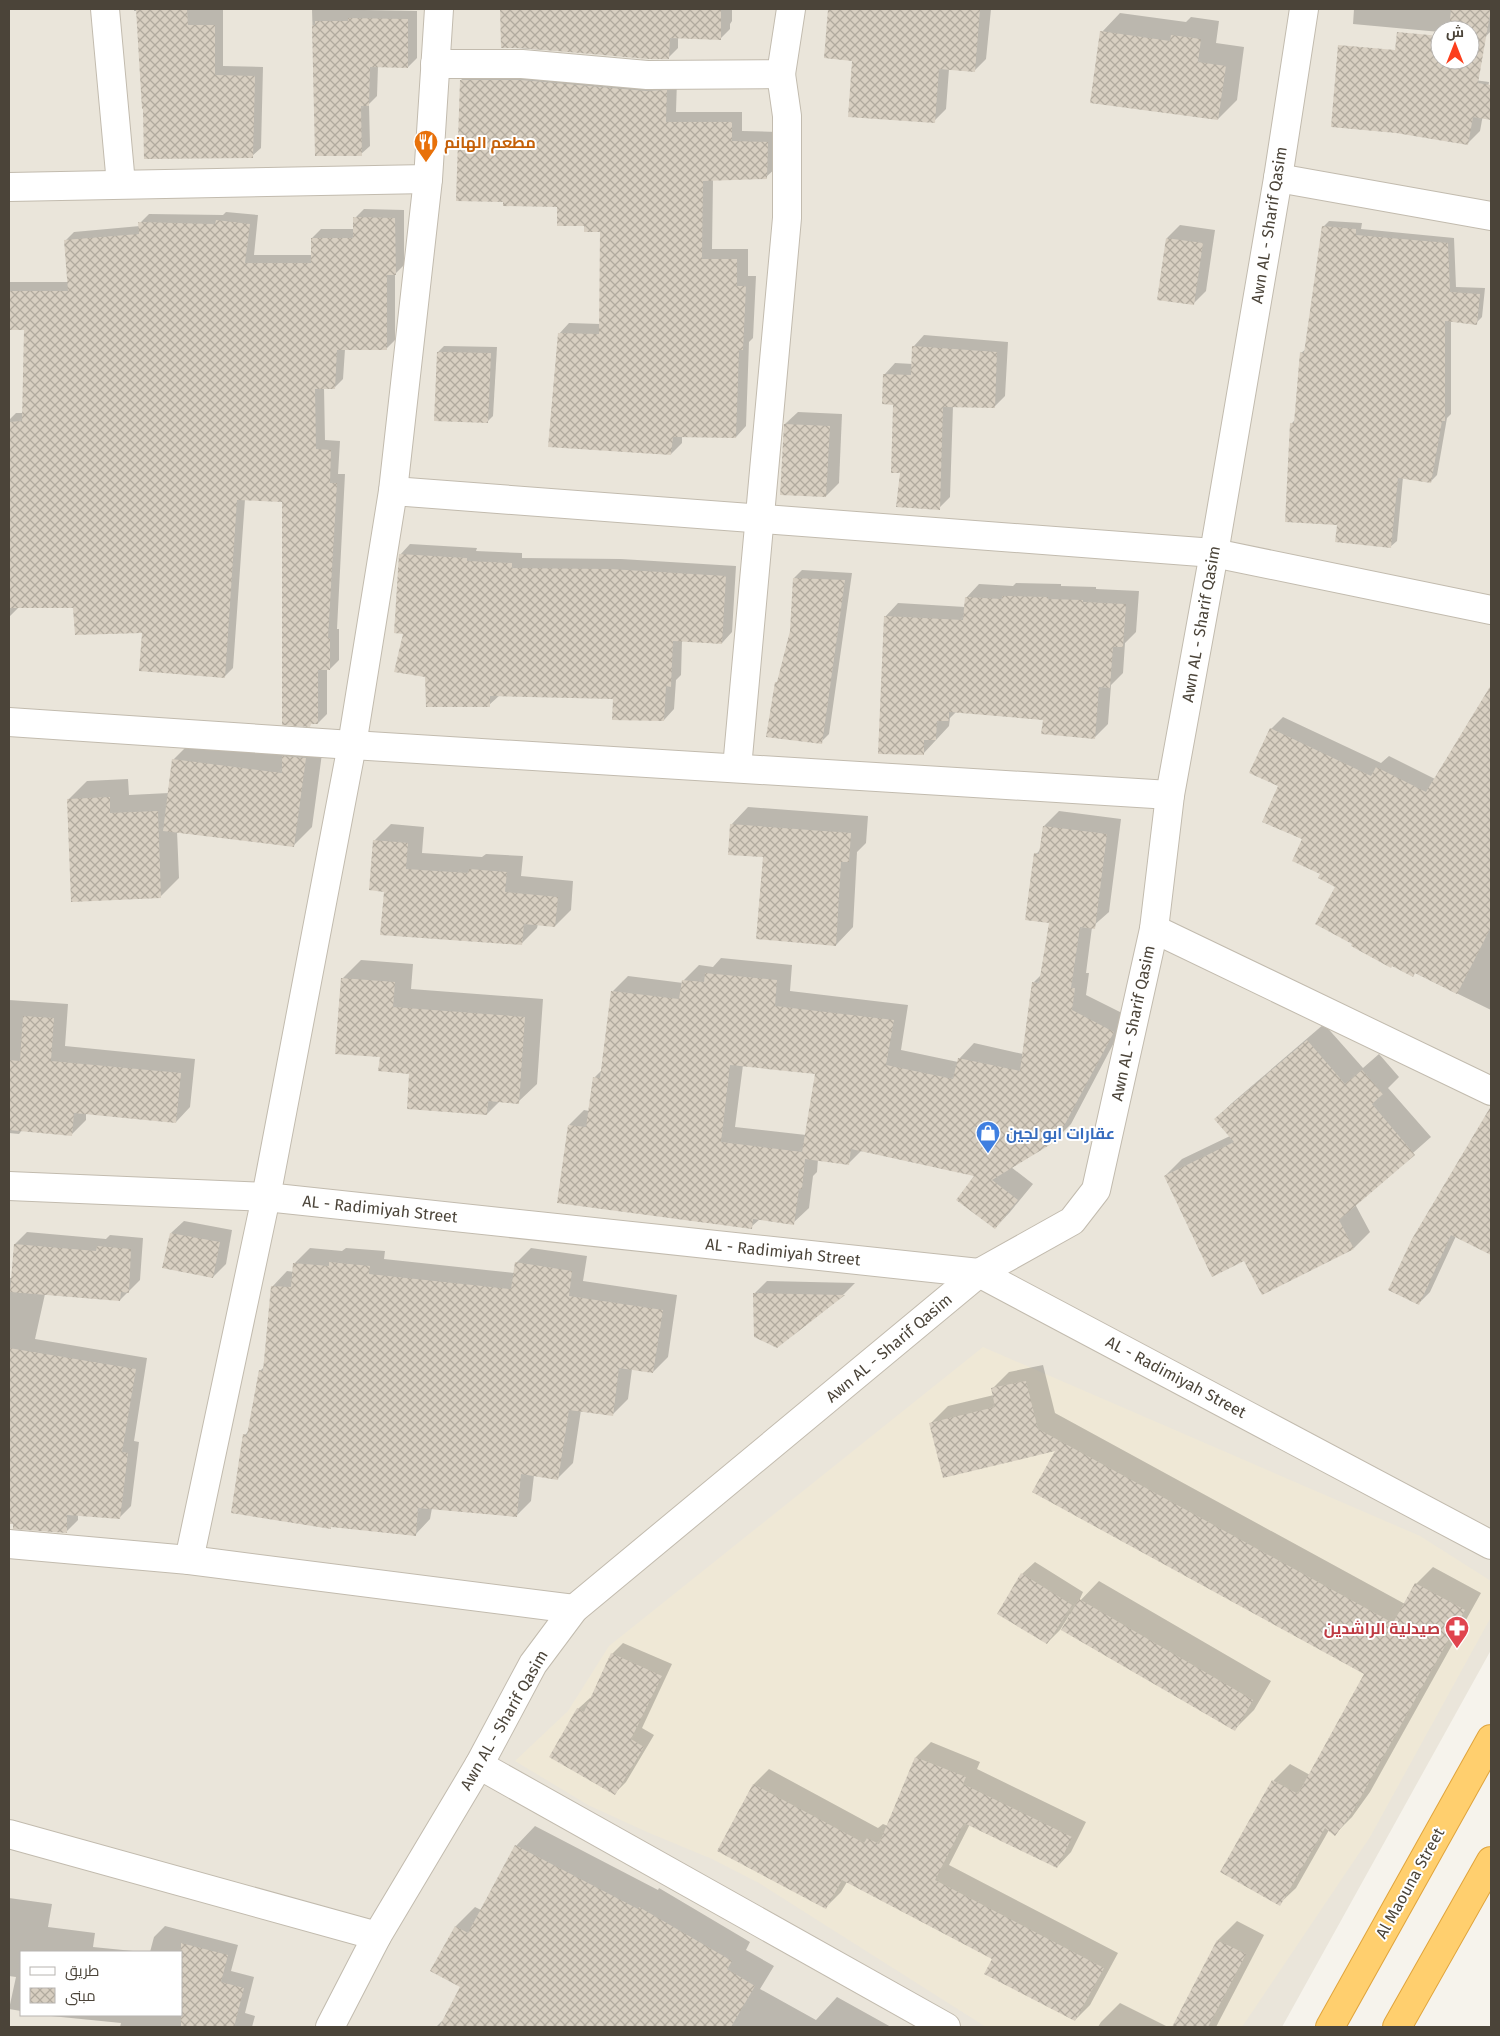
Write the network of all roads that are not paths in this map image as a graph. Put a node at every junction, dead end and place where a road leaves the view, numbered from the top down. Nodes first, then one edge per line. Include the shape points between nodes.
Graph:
1 (105, 9) edge
2 (439, 9) edge
3 (791, 9) edge
4 (1304, 9) edge
5 (435, 64) junction
6 (781, 74) junction
7 (1278, 178) junction
8 (428, 179) junction
9 (121, 184) junction
10 (9, 187) edge
11 (1491, 216) edge
12 (393, 491) junction
13 (760, 520) junction
14 (1214, 553) junction
15 (1491, 610) edge
16 (9, 722) edge
17 (352, 745) junction
18 (737, 768) junction
19 (1170, 795) junction
20 (1154, 929) junction
21 (1491, 1091) edge
22 (9, 1186) edge
23 (266, 1197) junction
24 (979, 1273) junction
25 (9, 1544) edge
26 (1491, 1545) edge
27 (189, 1560) junction
28 (574, 1609) junction
29 (1491, 1738) edge
30 (479, 1765) junction
31 (9, 1834) edge
32 (1491, 1861) edge
33 (377, 1936) junction
34 (330, 2027) edge
35 (946, 2027) edge
36 (1330, 2027) edge
37 (1397, 2027) edge

1 - 9 street
2 - 5 street
3 - 6 street
4 - 7 street, Awn AL - Sharif Qasim
5 - 6 street via 522,64 646,75
5 - 8 street
6 - 13 street via 787,116 787,218
7 - 11 street
7 - 14 street, Awn AL - Sharif Qasim
8 - 9 street
8 - 12 street
9 - 10 street
12 - 13 street
12 - 17 street
13 - 14 street
13 - 18 street
14 - 15 street
14 - 19 street, Awn AL - Sharif Qasim
16 - 17 street
17 - 18 street
17 - 23 street
18 - 19 street
19 - 20 street, Awn AL - Sharif Qasim
20 - 21 street
20 - 24 street, Awn AL - Sharif Qasim via 1096,1190 1072,1221
22 - 23 street, AL - Radimiyah Street
23 - 24 street, AL - Radimiyah Street
23 - 27 street
24 - 26 street, AL - Radimiyah Street
24 - 28 street, Awn AL - Sharif Qasim
25 - 27 street
27 - 28 street
28 - 30 street, Awn AL - Sharif Qasim via 533,1664
29 - 36 highway, Al Maouna Street
30 - 33 street, Awn AL - Sharif Qasim
30 - 35 street
31 - 33 street
32 - 37 highway
33 - 34 street, Awn AL - Sharif Qasim

